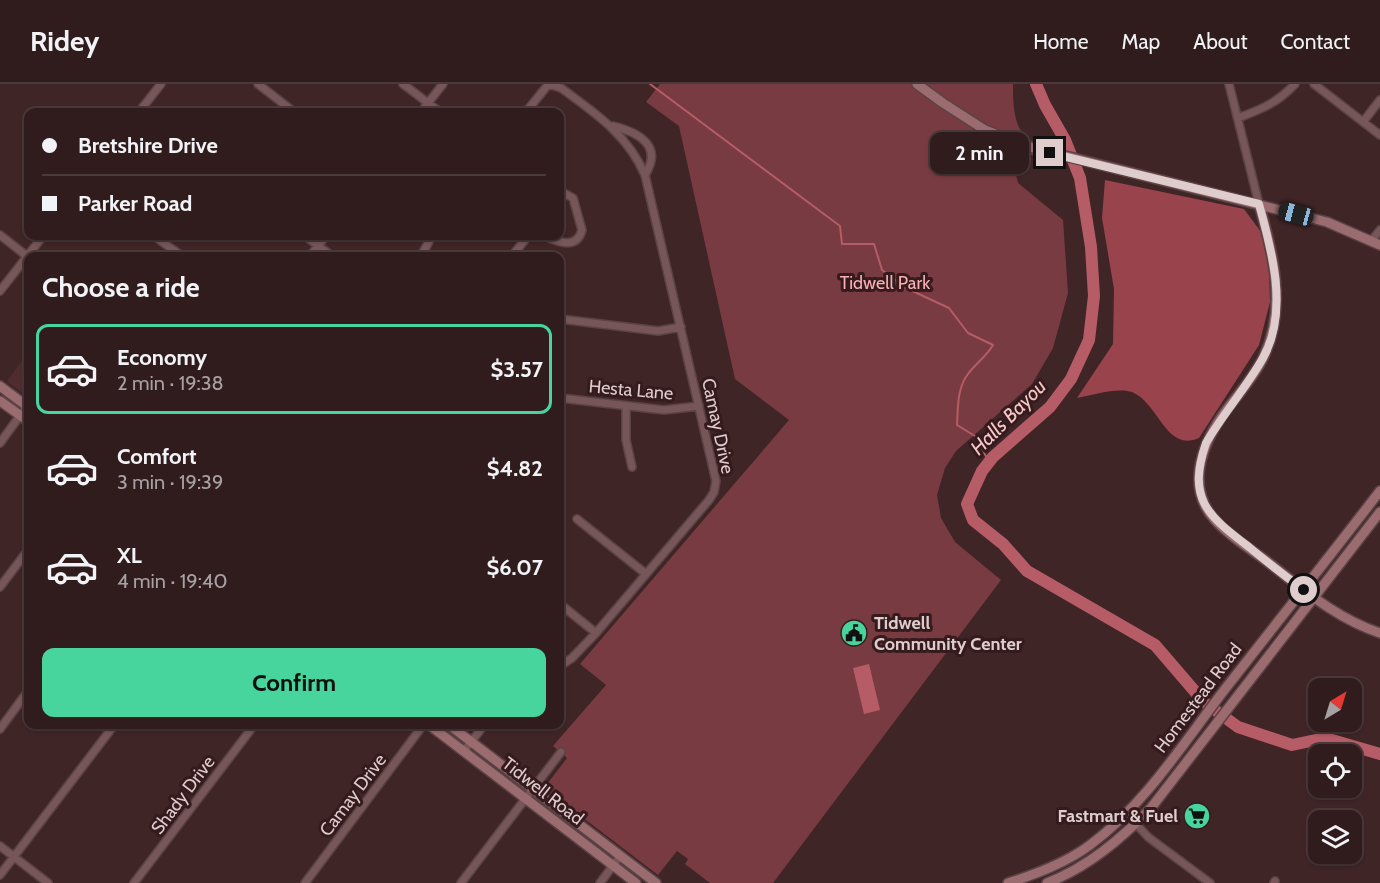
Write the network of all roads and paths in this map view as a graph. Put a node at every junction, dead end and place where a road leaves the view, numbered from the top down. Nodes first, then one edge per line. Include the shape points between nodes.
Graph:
1 (161, 84) edge
2 (258, 84) edge
3 (404, 84) edge
4 (443, 84) edge
5 (917, 84) edge
6 (1229, 84) edge
7 (1295, 84) edge
8 (1314, 84) edge
9 (552, 85) edge
10 (1380, 100) edge
11 (428, 103) junction
12 (145, 108) edge
13 (289, 108) edge
14 (424, 108) edge
15 (435, 108) edge
16 (528, 108) edge
17 (1238, 118) junction
18 (1363, 122) junction
19 (610, 125) junction
20 (1380, 135) edge
21 (645, 175) junction
22 (564, 193) edge
23 (1259, 204) junction
24 (1380, 230) edge
25 (0, 235) edge
26 (160, 240) edge
27 (310, 240) edge
28 (323, 240) edge
29 (525, 240) edge
30 (555, 240) edge
31 (1376, 243) edge
32 (318, 246) junction
33 (176, 252) edge
34 (313, 252) edge
35 (326, 252) edge
36 (515, 252) edge
37 (24, 253) edge
38 (24, 261) edge
39 (0, 291) edge
40 (564, 319) edge
41 (681, 327) junction
42 (0, 386) edge
43 (564, 398) edge
44 (0, 401) edge
45 (24, 403) edge
46 (626, 406) junction
47 (699, 406) junction
48 (24, 418) edge
49 (0, 442) edge
50 (632, 467) dead end
51 (1380, 491) edge
52 (1380, 512) edge
53 (1360, 518) junction
54 (577, 519) dead end
55 (1370, 525) junction
56 (24, 555) edge
57 (646, 574) junction
58 (0, 587) edge
59 (1304, 590) junction
60 (1313, 597) junction
61 (564, 607) edge
62 (596, 633) junction
63 (1380, 633) edge
64 (564, 663) edge
65 (1240, 670) junction
66 (1251, 678) junction
67 (24, 696) edge
68 (0, 729) edge
69 (111, 729) edge
70 (251, 729) edge
71 (422, 729) edge
72 (433, 729) edge
73 (455, 729) edge
74 (481, 729) edge
75 (472, 742) junction
76 (1183, 745) junction
77 (464, 751) junction
78 (561, 752) dead end
79 (1195, 753) junction
80 (532, 789) junction
81 (525, 798) junction
82 (1127, 814) junction
83 (1136, 823) junction
84 (0, 846) edge
85 (620, 856) junction
86 (14, 857) junction
87 (1057, 864) junction
88 (613, 866) junction
89 (0, 875) edge
90 (1063, 877) junction
91 (48, 883) edge
92 (134, 883) edge
93 (305, 883) edge
94 (461, 883) edge
95 (600, 883) edge
96 (636, 883) edge
97 (656, 883) edge
98 (1008, 883) edge
99 (1047, 883) edge
100 (1210, 883) edge

1 - 12 street
2 - 13 street
3 - 11 street
4 - 11 street
5 - 23 main road via 985,130 1050,153
6 - 17 street
7 - 17 street via 1282,98
8 - 18 street
9 - 16 street
9 - 19 street, Camay Drive via 561,87
10 - 18 street
11 - 14 street
11 - 15 street
17 - 23 street
18 - 20 street
19 - 21 street, Camay Drive via 632,149
19 - 21 street, Camay Drive via 629,130 646,142 651,159
21 - 41 street, Camay Drive
22 - 30 street via 573,198 582,230 579,239 570,243
23 - 31 main road via 1327,222
23 - 59 main road via 1277,294 1274,325 1264,356 1206,443 1200,465 1200,488 1215,521
24 - 31 street
25 - 37 street
26 - 33 street
27 - 32 street
28 - 32 street
29 - 36 street
32 - 34 street
32 - 35 street
38 - 39 street
40 - 41 street via 658,331
41 - 47 street, Camay Drive
42 - 45 main road
43 - 46 street, Hesta Lane
44 - 48 main road
46 - 47 street, Hesta Lane via 664,410
46 - 50 street via 626,440
47 - 57 street, Camay Drive via 716,481 714,492
48 - 49 street
51 - 53 main road, Homestead Road
52 - 55 main road, Homestead Road
53 - 55 main road
53 - 59 main road, Homestead Road
54 - 57 street
55 - 60 main road, Homestead Road
56 - 58 street
57 - 62 street, Camay Drive
59 - 60 main road
59 - 65 main road, Homestead Road
60 - 63 main road via 1332,612
60 - 66 main road, Homestead Road
61 - 62 street
62 - 64 street, Camay Drive
65 - 66 main road
65 - 76 main road, Homestead Road
66 - 79 main road, Homestead Road
67 - 68 street
69 - 86 street
70 - 92 street, Shady Drive
71 - 93 street, Camay Drive
72 - 77 main road, Tidwell Road
73 - 75 main road, Tidwell Road
74 - 75 street
75 - 77 street
75 - 80 main road, Tidwell Road
76 - 79 main road
76 - 82 main road, Homestead Road
77 - 81 main road, Tidwell Road
78 - 80 street
79 - 83 main road, Homestead Road
80 - 81 street
80 - 85 main road, Tidwell Road
81 - 88 main road, Tidwell Road
81 - 94 street
82 - 83 street
82 - 87 main road, Homestead Road via 1089,846
83 - 90 main road, Homestead Road via 1109,847
83 - 100 street via 1148,837
84 - 86 street
85 - 88 street
85 - 97 main road, Tidwell Road
86 - 89 street
86 - 91 street
87 - 90 main road
87 - 98 main road, Homestead Road
88 - 95 street
88 - 96 main road, Tidwell Road
90 - 99 main road, Homestead Road

